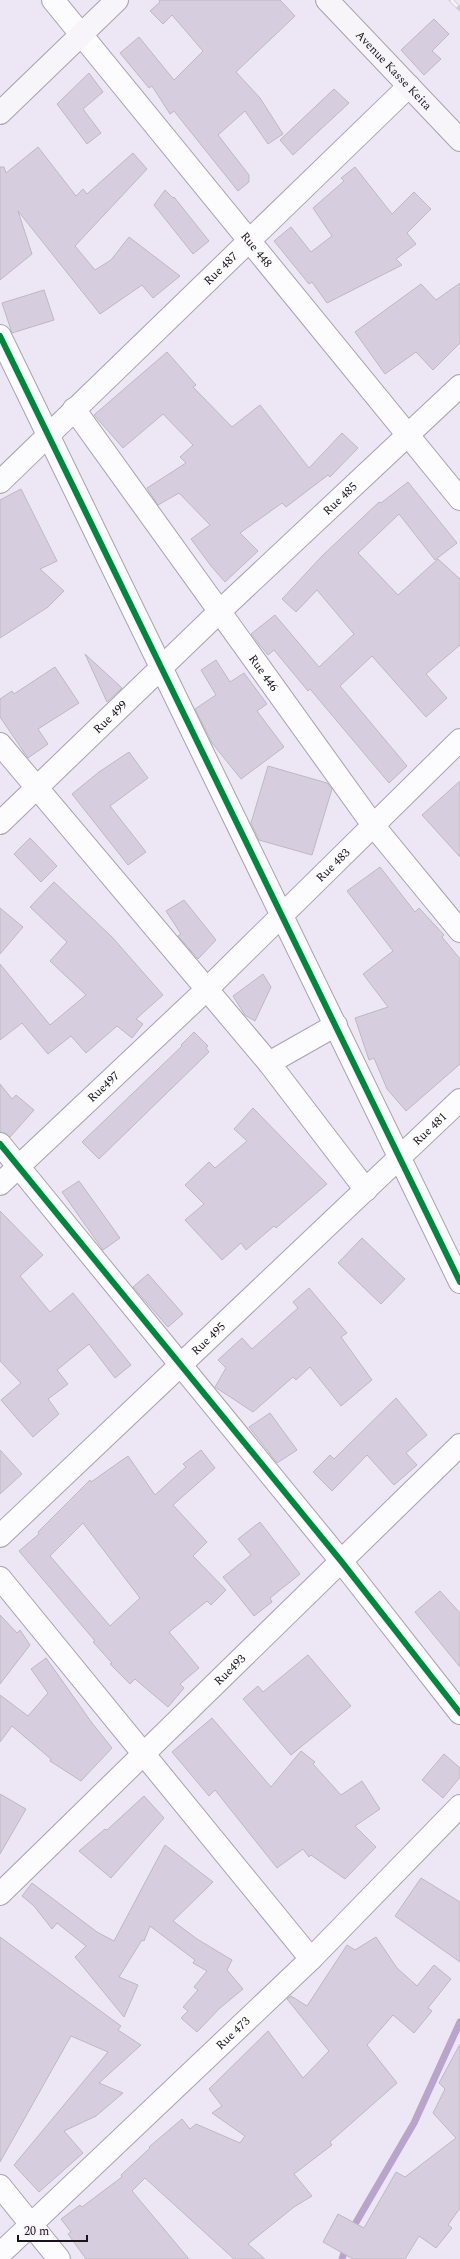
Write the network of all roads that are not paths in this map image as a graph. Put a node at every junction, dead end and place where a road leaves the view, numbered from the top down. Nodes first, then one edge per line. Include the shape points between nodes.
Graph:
1 (53, 0) edge
2 (117, 0) edge
3 (327, 0) edge
4 (81, 35) junction
5 (409, 86) junction
6 (0, 114) edge
7 (460, 140) edge
8 (249, 240) junction
9 (0, 336) edge
10 (460, 386) edge
11 (74, 409) junction
12 (48, 434) junction
13 (408, 435) junction
14 (0, 482) edge
15 (460, 499) edge
16 (220, 611) junction
17 (162, 667) junction
18 (460, 740) edge
19 (0, 744) edge
20 (36, 788) junction
21 (0, 823) edge
22 (373, 825) junction
23 (282, 914) junction
24 (460, 931) edge
25 (206, 990) junction
26 (336, 1025) junction
27 (269, 1062) junction
28 (460, 1100) edge
29 (0, 1144) edge
30 (400, 1158) junction
31 (19, 1166) junction
32 (0, 1184) edge
33 (366, 1190) junction
34 (460, 1282) edge
35 (181, 1365) junction
36 (460, 1445) edge
37 (0, 1536) edge
38 (341, 1561) junction
39 (0, 1578) edge
40 (460, 1713) edge
41 (145, 1753) junction
42 (460, 1806) edge
43 (0, 1894) edge
44 (311, 1958) junction
45 (0, 2186) edge
46 (32, 2224) junction
47 (0, 2254) edge
48 (59, 2259) edge

1 - 4 street, Rue 448
2 - 4 main road
3 - 5 main road, Avenue Kasse Keita
4 - 6 main road
4 - 8 street, Rue 448
5 - 7 main road, Avenue Kasse Keita
5 - 8 street, Rue 487
8 - 11 street, Rue 487
8 - 13 street, Rue 448
9 - 12 street
10 - 13 street, Rue 485
11 - 12 street, Rue 487
11 - 16 street, Rue 446
12 - 14 street, Rue 487
12 - 17 street
13 - 15 street, Rue 448
13 - 16 street, Rue 485
16 - 17 street, Rue 499
16 - 22 street, Rue 446
17 - 20 street, Rue 499
17 - 23 street
18 - 22 street, Rue 483
19 - 20 street
20 - 21 street, Rue 499
20 - 25 street
22 - 23 street, Rue 483
22 - 24 street, Rue 446
23 - 25 street, Rue 483
23 - 26 street
25 - 27 street
25 - 31 street, Rue497
26 - 27 street
26 - 30 street
27 - 33 street
28 - 30 street, Rue 481
29 - 31 street
30 - 33 street, Rue 495
30 - 34 street
31 - 32 street, Rue497
31 - 35 street
33 - 35 street, Rue 495
35 - 37 street, Rue 495
35 - 38 street
36 - 38 street, Rue493
38 - 40 street
38 - 41 street, Rue493
39 - 41 street
41 - 43 street, Rue493
41 - 44 street
42 - 44 street, Rue 473
44 - 46 street, Rue 473
45 - 46 street
46 - 47 street, Rue 473
46 - 48 street

